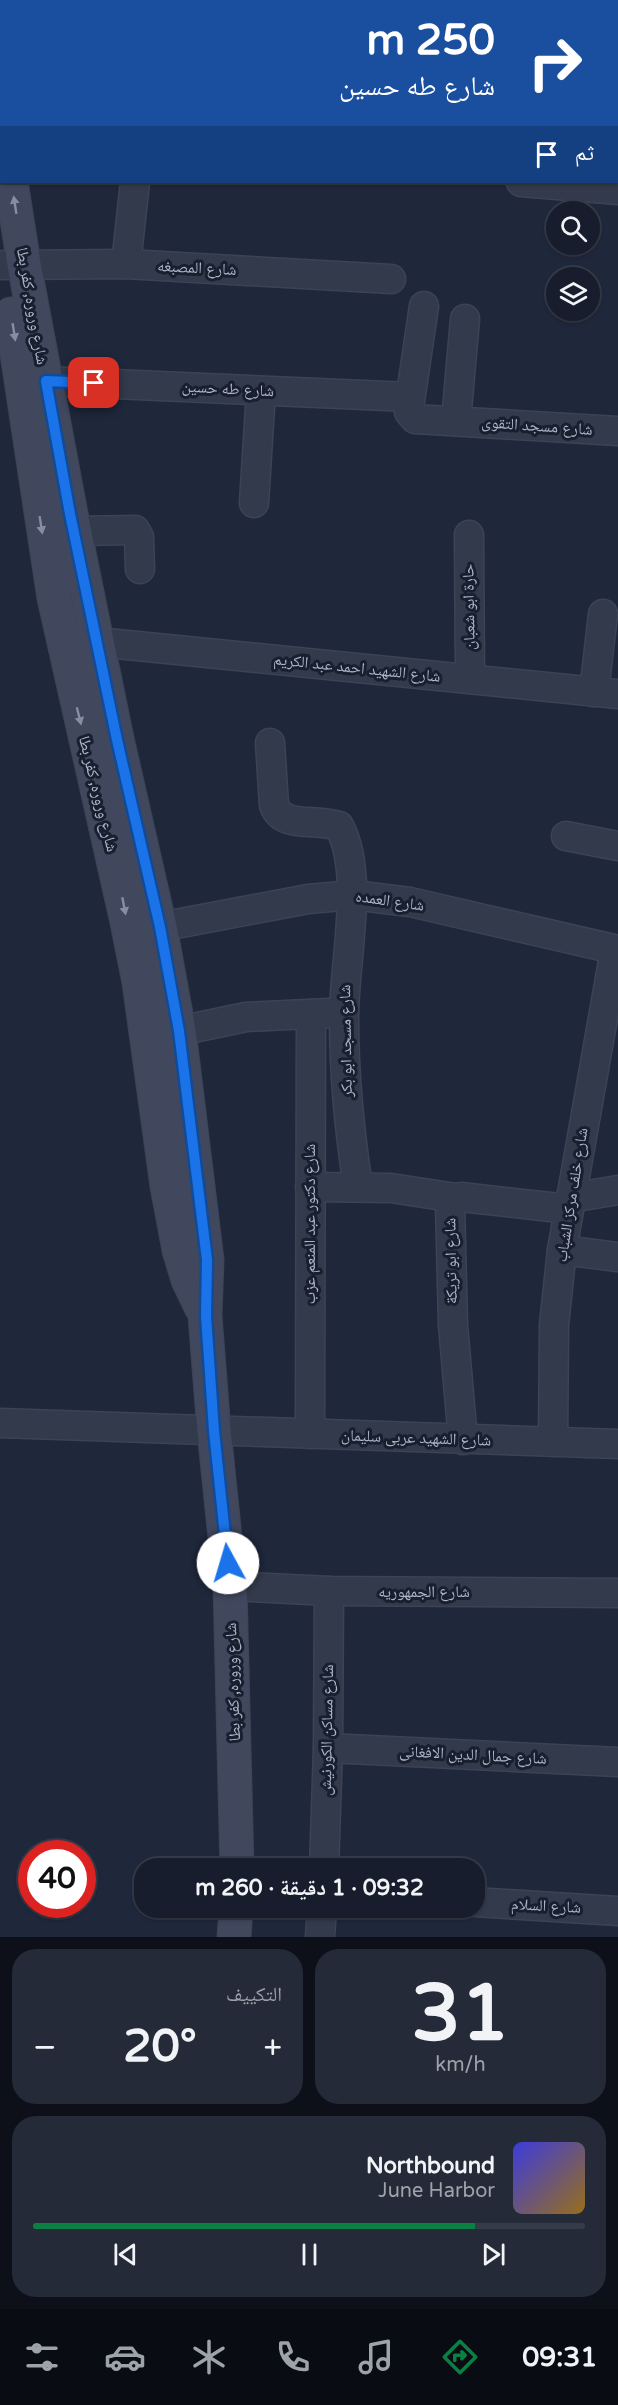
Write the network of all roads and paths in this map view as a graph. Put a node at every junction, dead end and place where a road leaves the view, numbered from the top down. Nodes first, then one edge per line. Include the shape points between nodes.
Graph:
1 (11, 183) edge
2 (135, 183) edge
3 (533, 183) edge
4 (618, 190) edge
5 (0, 232) edge
6 (14, 264) junction
7 (126, 264) junction
8 (391, 279) dead end
9 (424, 306) dead end
10 (465, 319) dead end
11 (46, 381) junction
12 (261, 391) junction
13 (410, 398) junction
14 (456, 421) junction
15 (618, 431) edge
16 (254, 503) dead end
17 (74, 531) junction
18 (469, 535) dead end
19 (140, 569) dead end
20 (603, 614) dead end
21 (97, 642) junction
22 (470, 679) junction
23 (606, 693) edge
24 (270, 743) dead end
25 (566, 836) dead end
26 (618, 846) edge
27 (353, 895) junction
28 (160, 927) junction
29 (616, 950) edge
30 (344, 1013) junction
31 (311, 1014) junction
32 (179, 1031) junction
33 (358, 1186) junction
34 (310, 1187) junction
35 (618, 1190) edge
36 (456, 1198) junction
37 (569, 1203) junction
38 (562, 1250) junction
39 (618, 1257) edge
40 (206, 1316) junction
41 (0, 1423) edge
42 (214, 1431) junction
43 (310, 1434) junction
44 (463, 1440) junction
45 (553, 1442) junction
46 (618, 1444) edge
47 (230, 1586) junction
48 (329, 1591) junction
49 (618, 1593) edge
50 (328, 1748) junction
51 (618, 1762) edge
52 (237, 1858) edge
53 (324, 1858) edge
54 (485, 1903) edge
55 (618, 1911) edge
56 (235, 1918) edge
57 (321, 1918) edge
58 (234, 1937) edge
59 (320, 1937) edge

6 -> 1 street, شارع وروره, كفر بطا
2 - 7 street
3 - 4 street
5 - 6 street, شارع وروره, كفر بطا
6 - 7 street, شارع المصبغه
6 - 11 street, شارع وروره, كفر بطا
6 -> 40 street, شارع وروره, كفر بطا via 54,598 129,932 177,1239 188,1280
7 - 8 street, شارع المصبغه
9 - 13 street
10 - 14 street
11 - 12 street, شارع طه حسين
11 - 17 street, شارع وروره, كفر بطا
12 - 13 street, شارع طه حسين
12 - 16 street
13 - 14 street, شارع مسجد التقوى via 408,412 415,419
14 - 15 street, شارع مسجد التقوى
17 - 19 street via 135,530 139,537
17 - 21 street, شارع وروره, كفر بطا
18 - 22 street, حارة ابو شعبان
20 - 23 street
21 - 22 street, شارع الشهيد احمد عبد الكريم
21 - 28 street, شارع وروره, كفر بطا
22 - 23 street, شارع الشهيد احمد عبد الكريم
24 - 27 street, شارع مسجد ابو بكر via 277,813 284,819 339,826 346,845
25 - 26 street
27 - 28 street, شارع العمده via 308,899
27 - 29 street, شارع العمده via 410,902
27 - 30 street, شارع مسجد ابو بكر
28 - 32 street, شارع وروره, كفر بطا
29 - 37 street, شارع خلف مركز الشباب
30 - 31 street
30 - 33 street, شارع مسجد ابو بكر via 347,1100
31 - 32 street via 246,1017
31 - 34 street, شارع دكتور عبد المنعم عزب
32 - 40 street, شارع وروره, كفر بطا via 207,1260
33 - 34 street
33 - 36 street via 424,1191
34 - 43 street, شارع دكتور عبد المنعم عزب
35 - 37 street, شارع ابو تريكة
36 - 37 street, شارع ابو تريكة
36 - 44 street, شارع ابو تريكة via 450,1204 450,1267
37 - 38 street, شارع خلف مركز الشباب
38 - 39 street
38 - 45 street, شارع خلف مركز الشباب via 554,1325
40 - 42 street, شارع وروره, كفر بطا
41 - 42 street, شارع الشهيد عربى سليمان
42 - 43 street, شارع الشهيد عربى سليمان
42 - 47 street, شارع وروره, كفر بطا
43 - 44 street, شارع الشهيد عربى سليمان
44 - 45 street, شارع الشهيد عربى سليمان
45 - 46 street, شارع الشهيد عربى سليمان
47 - 48 street, شارع الجمهوريه
47 - 52 street, شارع وروره, كفر بطا
48 - 49 street, شارع الجمهوريه
48 - 50 street, شارع مساكن الكورنيش
50 - 51 street, شارع جمال الدين الافغانى
50 - 53 street, شارع مساكن الكورنيش
54 - 55 street, شارع السلام
56 - 58 street
57 - 59 street

